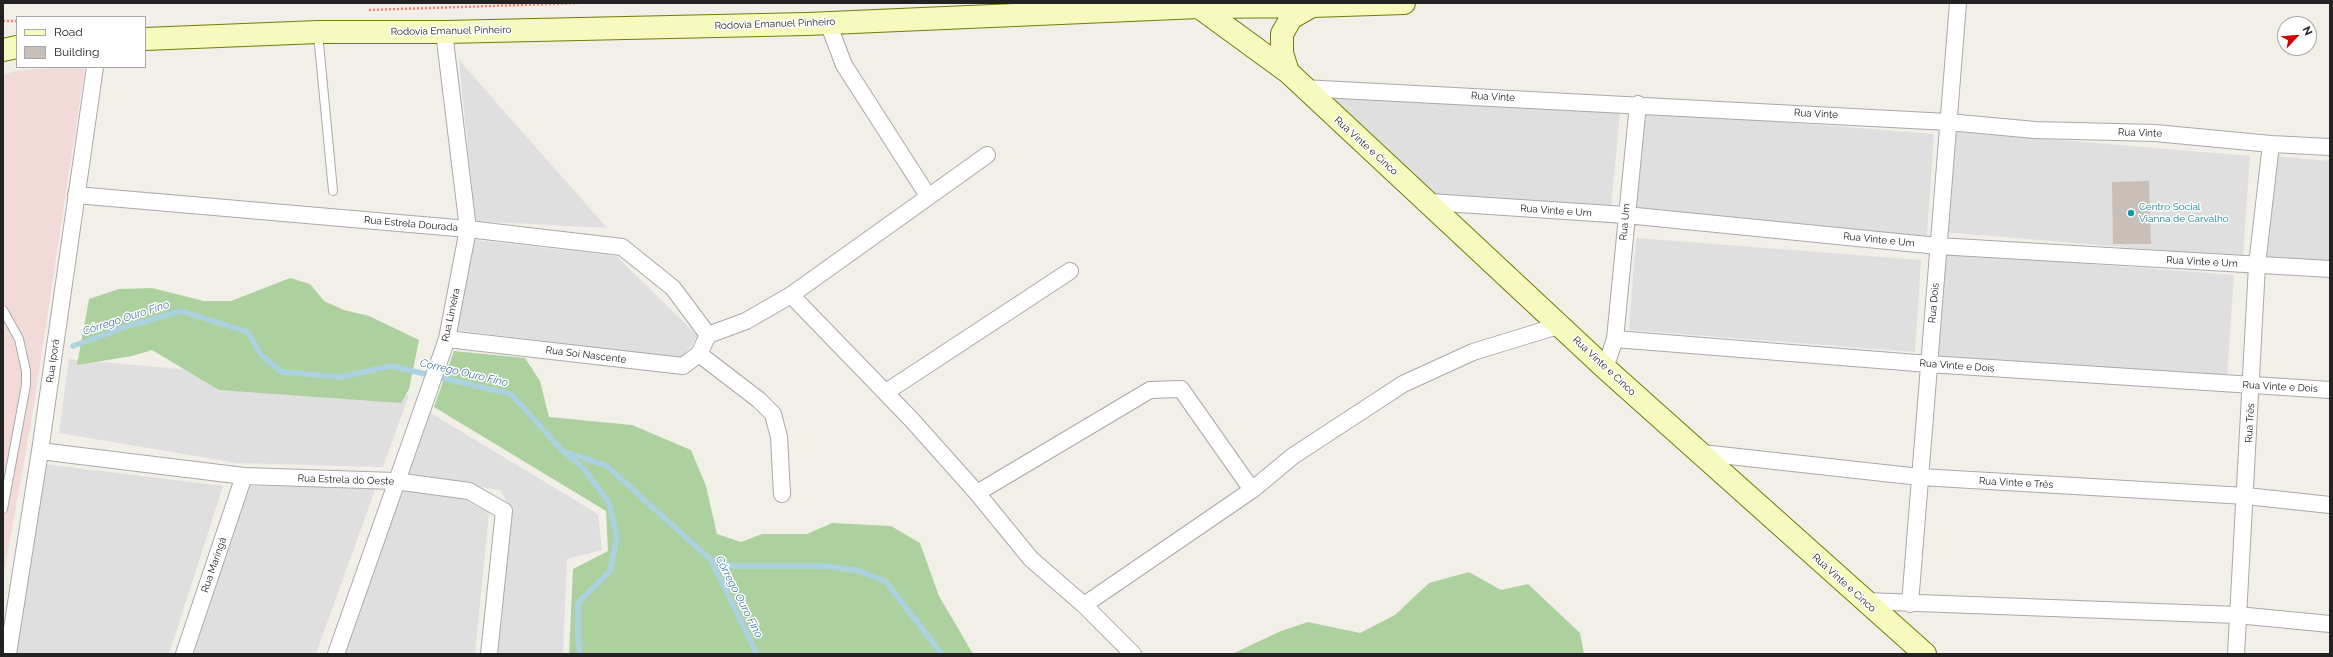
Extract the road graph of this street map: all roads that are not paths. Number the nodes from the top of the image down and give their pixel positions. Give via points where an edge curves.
1 (1404, 3) edge
2 (1958, 3) edge
3 (1312, 6) junction
4 (1199, 7) junction
5 (828, 23) junction
6 (318, 32) junction
7 (444, 32) junction
8 (146, 39) edge
9 (16, 48) edge
10 (3, 50) edge
11 (95, 68) edge
12 (1288, 72) junction
13 (1302, 88) junction
14 (1638, 104) junction
15 (1948, 122) junction
16 (2271, 144) junction
17 (2330, 147) edge
18 (987, 155) dead end
19 (333, 191) dead end
20 (76, 195) junction
21 (928, 196) junction
22 (1429, 202) junction
23 (1626, 216) junction
24 (468, 229) junction
25 (1938, 246) junction
26 (2257, 265) junction
27 (2330, 269) edge
28 (1070, 271) dead end
29 (791, 295) junction
30 (3, 310) edge
31 (1561, 325) junction
32 (708, 335) junction
33 (447, 339) junction
34 (1615, 339) junction
35 (699, 354) junction
36 (1929, 364) junction
37 (1604, 368) junction
38 (2252, 385) junction
39 (2330, 390) edge
40 (886, 392) junction
41 (40, 451) junction
42 (1702, 453) junction
43 (244, 476) junction
44 (1920, 477) junction
45 (395, 481) junction
46 (1252, 490) junction
47 (977, 493) junction
48 (782, 494) dead end
49 (2246, 496) junction
50 (2330, 505) edge
51 (3, 509) edge
52 (1865, 601) junction
53 (1910, 604) junction
54 (1084, 605) junction
55 (2237, 615) junction
56 (2330, 624) edge
57 (8, 654) edge
58 (184, 654) edge
59 (336, 654) edge
60 (488, 654) edge
61 (1133, 654) edge
62 (1925, 654) edge
63 (2236, 654) edge

1 - 3 main road, Rodovia Emanuel Pinheiro
2 - 15 street, Rua Dois
3 - 4 main road, Rodovia Emanuel Pinheiro
3 - 12 main road via 1291,18 1282,34 1282,53
4 - 5 main road, Rodovia Emanuel Pinheiro
4 - 12 main road
5 - 7 main road, Rodovia Emanuel Pinheiro
5 - 21 street via 844,65
6 - 7 main road, Rodovia Emanuel Pinheiro
6 - 8 main road, Rodovia Emanuel Pinheiro
6 - 19 lane
7 - 24 street, Rua Limeira
9 - 10 main road
11 - 20 street, Rua Iporá
12 - 13 main road, Rua Vinte e Cinco
13 - 14 street, Rua Vinte
13 - 22 main road, Rua Vinte e Cinco
14 - 15 street, Rua Vinte
14 - 23 street, Rua Um
15 - 16 street, Rua Vinte via 2035,130 2155,133
15 - 25 street, Rua Dois
16 - 17 street, Rua Vinte
16 - 26 street, Rua Três
18 - 21 street
20 - 24 street, Rua Estrela Dourada
20 - 41 street, Rua Iporá
21 - 29 street
22 - 23 street, Rua Vinte e Um
22 - 31 main road, Rua Vinte e Cinco
23 - 25 street, Rua Vinte e Um
23 - 34 street, Rua Um
24 - 32 street, Rua Estrela Dourada via 622,247 673,288
24 - 33 street, Rua Limeira
25 - 26 street, Rua Vinte e Um
25 - 36 street, Rua Dois
26 - 27 street, Rua Vinte e Um
26 - 38 street, Rua Três
28 - 40 street
29 - 32 street via 746,321
29 - 40 street
30 - 51 lane via 18,339 26,371 26,384
31 - 37 main road, Rua Vinte e Cinco
31 - 46 street via 1473,352 1403,384 1293,456
32 - 35 street, Rua Soi Nascente
33 - 35 street, Rua Soi Nascente via 683,366
33 - 45 street, Rua Limeira
34 - 36 street, Rua Vinte e Dois
34 - 37 street
35 - 48 street via 759,400 772,414 780,437
36 - 38 street, Rua Vinte e Dois
36 - 44 street, Rua Dois
37 - 42 main road, Rua Vinte e Cinco
38 - 39 street, Rua Vinte e Dois
38 - 49 street, Rua Três
40 - 47 street
41 - 43 street, Rua Estrela do Oeste
41 - 57 street, Rua Iporá
42 - 44 street, Rua Vinte e Três
42 - 52 main road, Rua Vinte e Cinco
43 - 45 street, Rua Estrela do Oeste
43 - 58 street, Rua Maringá
44 - 49 street, Rua Vinte e Três
44 - 53 street, Rua Dois
45 - 59 street, Rua Limeira
45 - 60 street, Rua Estrela do Oeste via 469,492 504,511
46 - 47 street via 1181,389 1150,390
46 - 54 street
47 - 54 street via 1031,559
49 - 50 street, Rua Vinte e Três
49 - 55 street, Rua Três
52 - 53 street
52 - 62 main road, Rua Vinte e Cinco
53 - 55 street
54 - 61 street
55 - 56 street
55 - 63 street, Rua Três

